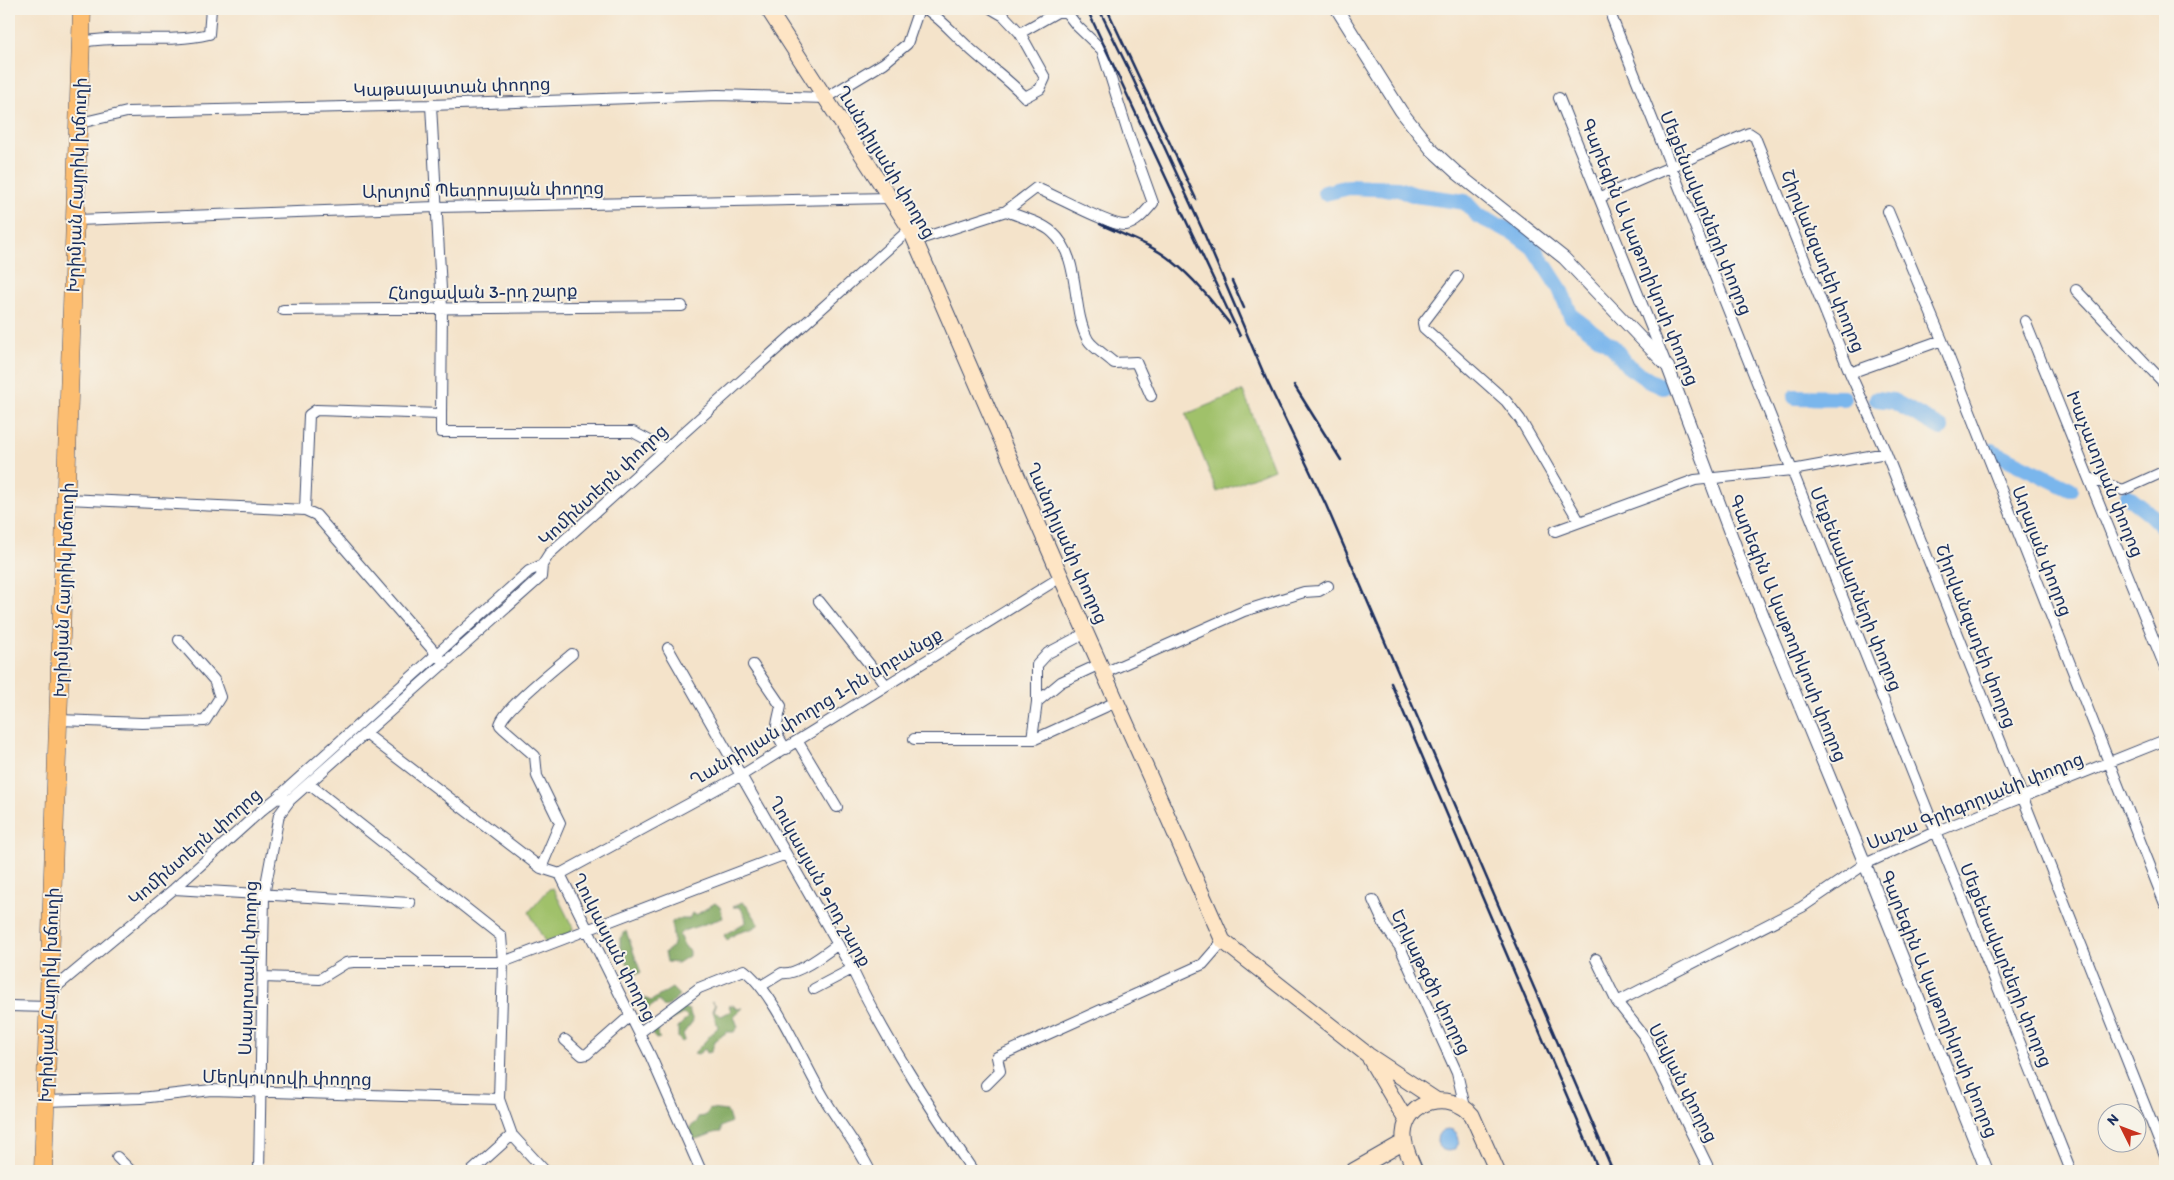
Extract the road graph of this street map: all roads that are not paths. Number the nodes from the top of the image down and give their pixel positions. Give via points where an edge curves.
1 (82, 9) edge
2 (211, 9) edge
3 (768, 9) edge
4 (919, 9) edge
5 (926, 9) edge
6 (992, 9) edge
7 (1336, 9) edge
8 (1612, 18) dead end
9 (1020, 33) junction
10 (82, 42) junction
11 (826, 98) junction
12 (1559, 98) dead end
13 (431, 105) junction
14 (80, 123) junction
15 (1671, 168) junction
16 (1600, 197) junction
17 (889, 198) junction
18 (436, 207) junction
19 (1006, 211) junction
20 (1888, 211) dead end
21 (77, 220) junction
22 (910, 229) junction
23 (1458, 277) dead end
24 (2076, 290) dead end
25 (682, 306) dead end
26 (442, 308) junction
27 (283, 310) dead end
28 (2025, 321) dead end
29 (1942, 340) junction
30 (1668, 367) junction
31 (1850, 373) junction
32 (2165, 384) edge
33 (1151, 396) dead end
34 (441, 414) junction
35 (665, 449) junction
36 (1886, 453) junction
37 (1792, 470) junction
38 (2165, 471) edge
39 (2089, 478) junction
40 (1710, 480) junction
41 (67, 499) junction
42 (305, 510) junction
43 (1579, 521) junction
44 (1555, 531) dead end
45 (542, 565) junction
46 (1061, 577) junction
47 (1328, 586) dead end
48 (819, 601) dead end
49 (1086, 633) junction
50 (179, 640) dead end
51 (668, 648) dead end
52 (572, 654) dead end
53 (437, 655) junction
54 (445, 664) junction
55 (753, 665) dead end
56 (2165, 667) edge
57 (1102, 669) junction
58 (886, 685) junction
59 (1037, 702) junction
60 (1116, 702) junction
61 (59, 720) junction
62 (366, 734) junction
63 (914, 739) dead end
64 (1032, 739) junction
65 (2165, 740) edge
66 (798, 742) junction
67 (786, 748) junction
68 (2108, 764) junction
69 (742, 775) junction
70 (309, 784) junction
71 (277, 798) junction
72 (2022, 799) junction
73 (290, 800) junction
74 (837, 808) dead end
75 (1935, 832) junction
76 (786, 854) junction
77 (1865, 864) junction
78 (541, 868) junction
79 (560, 874) junction
80 (174, 889) junction
81 (264, 895) junction
82 (1373, 900) dead end
83 (410, 903) dead end
84 (2165, 904) edge
85 (588, 932) junction
86 (1223, 941) junction
87 (838, 944) junction
88 (1596, 960) dead end
89 (503, 962) junction
90 (852, 969) junction
91 (263, 977) junction
92 (761, 986) junction
93 (814, 989) dead end
94 (49, 1000) junction
95 (1617, 1002) junction
96 (9, 1006) edge
97 (630, 1016) junction
98 (639, 1033) junction
99 (565, 1040) dead end
100 (1368, 1055) junction
101 (986, 1086) dead end
102 (260, 1093) junction
103 (499, 1099) junction
104 (1436, 1100) junction
105 (45, 1101) junction
106 (1465, 1107) junction
107 (1407, 1122) junction
108 (512, 1135) junction
109 (1404, 1142) junction
110 (2165, 1156) edge
111 (117, 1157) dead end
112 (43, 1171) edge
113 (132, 1171) edge
114 (259, 1171) edge
115 (472, 1171) edge
116 (545, 1171) edge
117 (701, 1171) edge
118 (870, 1171) edge
119 (973, 1171) edge
120 (1353, 1171) edge
121 (1415, 1171) edge
122 (1497, 1171) edge
123 (1710, 1171) edge
124 (1986, 1171) edge
125 (2071, 1171) edge

1 - 10 highway, Խրիմյան Հայրիկ խճուղի
2 - 10 street via 209,34 106,37
3 - 11 main road, Ղանդիլյանի փողոց
4 - 11 street via 907,44 884,63
5 - 9 street via 1008,78 1025,97 1040,89 1045,78
6 - 9 street
7 - 30 street via 1401,111 1432,149 1458,174 1564,258
8 - 15 street, Մեքենավարների փողոց
9 - 19 street via 1060,10 1067,13 1102,50 1153,202 1143,215 1128,225 1116,225 1055,194 1036,188
10 - 14 highway, Խրիմյան Հայրիկ խճուղի
11 - 13 street, Կաթսայատան փողոց via 718,94
11 - 17 main road, Ղանդիլյանի փողոց
12 - 16 street, Գարեգին Ա կաթողիկոսի փողոց
13 - 14 street, Կաթսայատան փողոց via 127,112
13 - 18 street
14 - 21 highway, Խրիմյան Հայրիկ խճուղի
15 - 16 street
15 - 31 street, Շիրվանզադեի փողոց via 1749,133 1755,136
15 - 37 street, Մեքենավարների փողոց
16 - 30 street, Գարեգին Ա կաթողիկոսի փողոց
17 - 18 street, Արտյոմ Պետրոսյան փողոց
17 - 22 main road, Ղանդիլյանի փողոց
18 - 21 street, Արտյոմ Պետրոսյան փողոց
18 - 26 street
19 - 22 street via 926,237
19 - 33 street via 1051,231 1067,251 1088,341 1114,363 1136,362
20 - 29 street, Աղայան փողոց
21 - 41 highway, Խրիմյան Հայրիկ խճուղի
22 - 35 street, Կոմինտերն փողոց
22 - 46 main road, Ղանդիլյանի փողոց
23 - 43 street via 1423,323 1424,328 1506,401 1520,419
24 - 32 street
25 - 26 street, Հնոցավան 3-րդ շարք
26 - 27 street, Հնոցավան 3-րդ շարք
26 - 34 street
28 - 39 street, Խաչատրյան փողոց
29 - 31 street
29 - 68 street, Աղայան փողոց
30 - 40 street, Գարեգին Ա կաթողիկոսի փողոց
31 - 36 street, Շիրվանզադեի փողոց
34 - 35 street via 441,432 633,432
34 - 42 street via 316,410 309,415
35 - 45 street, Կոմինտերն փողոց via 549,554
36 - 37 street
36 - 72 street, Շիրվանզադեի փողոց
37 - 40 street
37 - 75 street, Մեքենավարների փողոց
38 - 39 street via 2123,490
39 - 56 street, Խաչատրյան փողոց
40 - 43 street via 1677,484
40 - 77 street, Գարեգին Ա կաթողիկոսի փողոց
41 - 42 street
41 - 61 highway, Խրիմյան Հայրիկ խճուղի
42 - 53 street via 316,515
43 - 44 street
45 - 53 street via 529,571
45 - 54 street, Կոմինտերն փողոց via 541,577
46 - 49 main road, Ղանդիլյանի փողոց
46 - 58 street, Ղանդիլյան փողոց 1-ին նրբանցք
47 - 57 street via 1244,611
48 - 58 street
49 - 57 main road, Ղանդիլյանի փողոց
49 - 59 street via 1048,653 1037,665
50 - 61 street via 214,680 220,697 205,721
51 - 69 street, Ղուկասյան 9-րդ շարք
52 - 78 street via 516,703 500,725 535,756 537,776 560,822
53 - 54 street
53 - 71 street
54 - 62 street, Կոմինտերն փողոց
55 - 67 street via 781,706 775,729
57 - 59 street via 1061,682
57 - 60 main road, Ղանդիլյանի փողոց
58 - 66 street, Ղանդիլյան փողոց 1-ին նրբանցք
59 - 64 street
60 - 64 street
60 - 86 main road, Ղանդիլյանի փողոց
61 - 94 highway, Խրիմյան Հայրիկ խճուղի
62 - 70 street, Կոմինտերն փողոց
62 - 78 street, Ղուկասյան փողոց
63 - 64 street
65 - 68 street, Սաշա Գրիգորյանի փողոց
66 - 67 street, Ղանդիլյան փողոց 1-ին նրբանցք
66 - 74 street
67 - 69 street, Ղանդիլյան փողոց 1-ին նրբանցք
68 - 72 street, Սաշա Գրիգորյանի փողոց
68 - 84 street, Աղայան փողոց
69 - 76 street, Ղուկասյան 9-րդ շարք
69 - 79 street, Ղանդիլյան փողոց 1-ին նրբանցք
70 - 73 street, Կոմինտերն փողոց
70 - 89 street via 501,936
71 - 73 street, Կոմինտերն փողոց
71 - 80 street, Կոմինտերն փողոց
72 - 75 street, Սաշա Գրիգորյանի փողոց
72 - 110 street, Շիրվանզադեի փողոց
73 - 81 street, Սպարտակի փողոց via 279,815
75 - 77 street, Սաշա Գրիգորյանի փողոց
75 - 125 street, Մեքենավարների փողոց
76 - 85 street
76 - 87 street, Ղուկասյան 9-րդ շարք
77 - 95 street, Սաշա Գրիգորյանի փողոց via 1802,907
77 - 124 street, Գարեգին Ա կաթողիկոսի փողոց
78 - 79 street, Ղուկասյան փողոց
79 - 85 street, Ղուկասյան փողոց
80 - 81 street
80 - 94 street, Կոմինտերն փողոց
81 - 83 street
81 - 91 street, Սպարտակի փողոց
82 - 106 street, Երկաթգծի փողոց via 1385,926 1400,947 1457,1073
85 - 89 street
85 - 97 street, Ղուկասյան փողոց
86 - 100 main road, Ղանդիլյանի փողոց
86 - 101 street via 1203,964 997,1057 1000,1071
87 - 90 street, Ղուկասյան 9-րդ շարք
87 - 92 street via 798,969 782,973
88 - 95 street, Սեվյան փողոց
89 - 91 street via 346,962 320,979
89 - 103 street
90 - 93 street
90 - 119 street, Ղուկասյան 9-րդ շարք via 868,1003 932,1112
91 - 102 street, Սպարտակի փողոց
92 - 98 street via 744,970 699,988
92 - 118 street via 823,1097 860,1149
94 - 96 street
94 - 105 highway, Խրիմյան Հայրիկ խճուղի
95 - 123 street, Սեվյան փողոց via 1644,1036
97 - 98 street, Ղուկասյան փողոց
97 - 99 street via 582,1056
98 - 117 street, Ղուկասյան փողոց
100 - 104 main road, Ղանդիլյանի փողոց
100 - 107 main road, Ղանդիլյանի փողոց
102 - 103 street, Մերկուրովի փողոց
102 - 105 street, Մերկուրովի փողոց via 211,1090 141,1098
102 - 114 street, Սպարտակի փողոց
103 - 108 street
104 - 106 main road via 1449,1100
104 - 107 main road via 1417,1110
105 - 112 highway, Խրիմյան Հայրիկ խճուղի
106 - 122 main road via 1472,1115
107 - 109 main road
108 - 115 street
108 - 116 street
109 - 120 main road
109 - 121 main road
111 - 113 street

